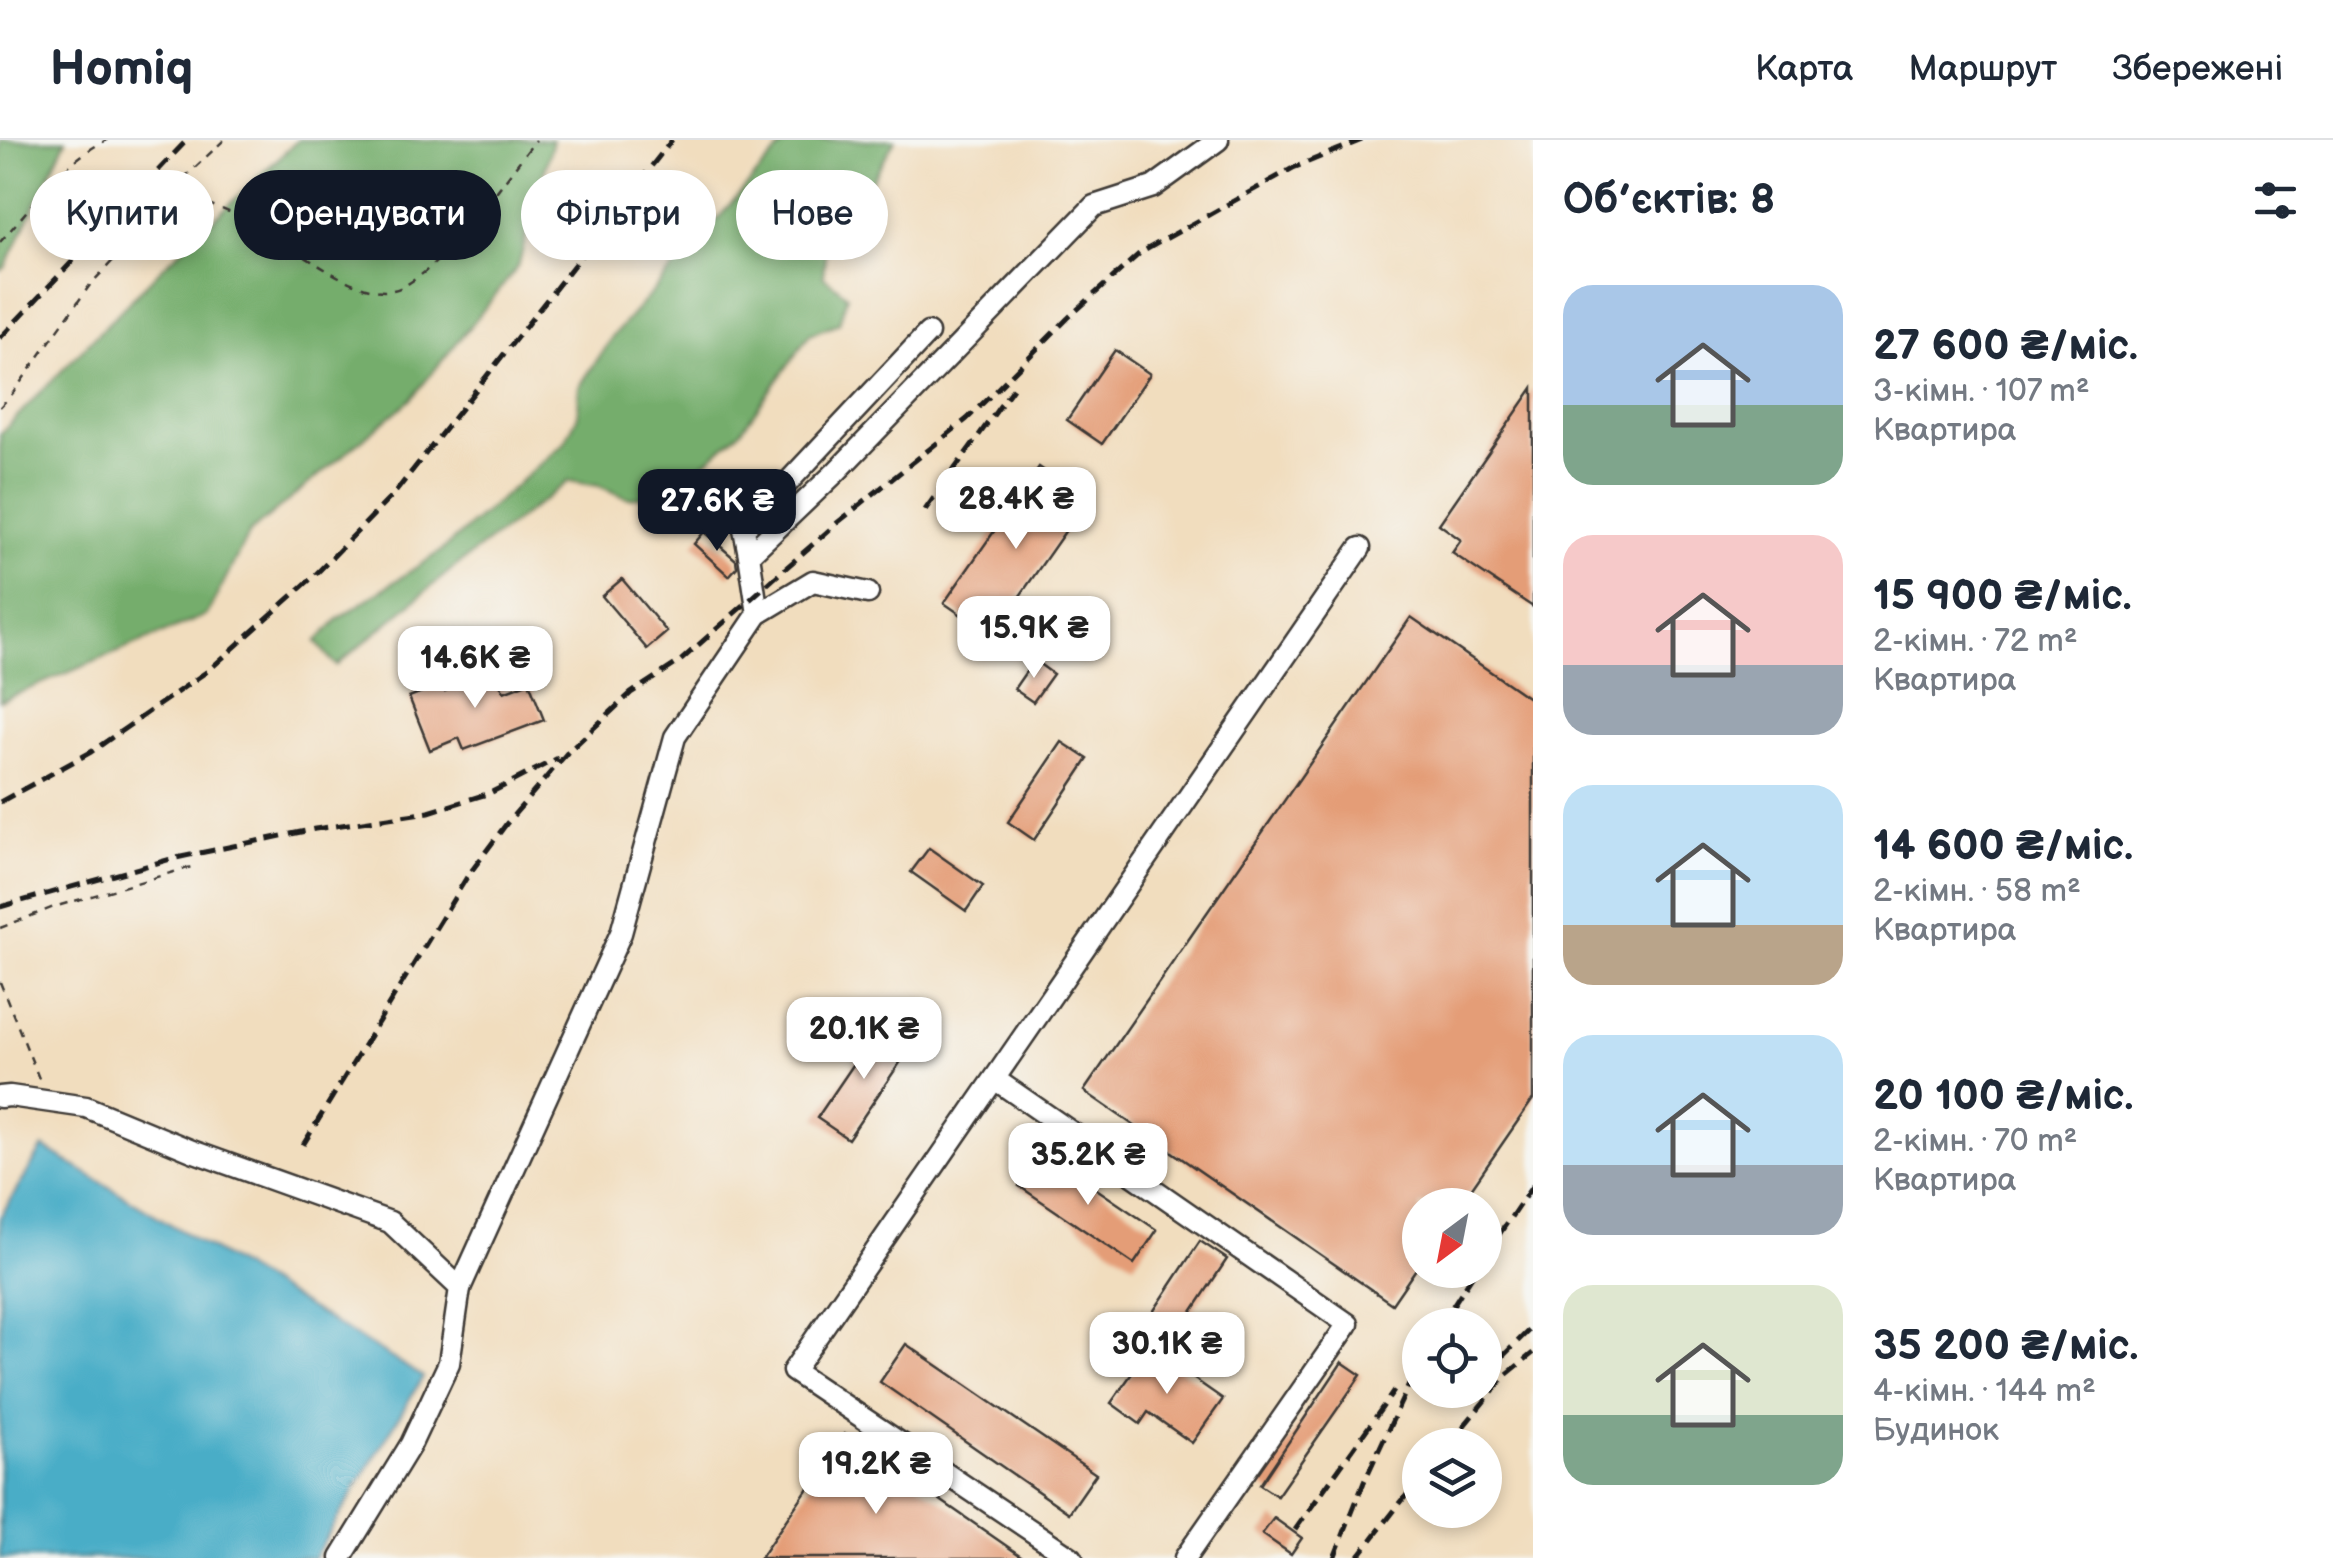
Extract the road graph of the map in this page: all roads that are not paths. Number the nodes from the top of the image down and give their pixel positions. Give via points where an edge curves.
1 (1218, 140) edge
2 (928, 333) dead end
3 (1360, 548) dead end
4 (749, 556) junction
5 (868, 593) dead end
6 (758, 614) junction
7 (996, 1080) junction
8 (0, 1098) edge
9 (460, 1288) junction
10 (341, 1558) edge
11 (1072, 1558) edge
12 (1185, 1558) edge

1 - 4 lane via 1153,188 1094,206
2 - 4 lane via 744,529
3 - 7 lane
4 - 6 lane
5 - 6 lane via 812,581
6 - 9 lane via 675,737 621,933
7 - 11 lane via 793,1371
7 - 12 lane via 1348,1324
8 - 9 lane via 86,1107 390,1222
9 - 10 lane via 450,1363 411,1444

